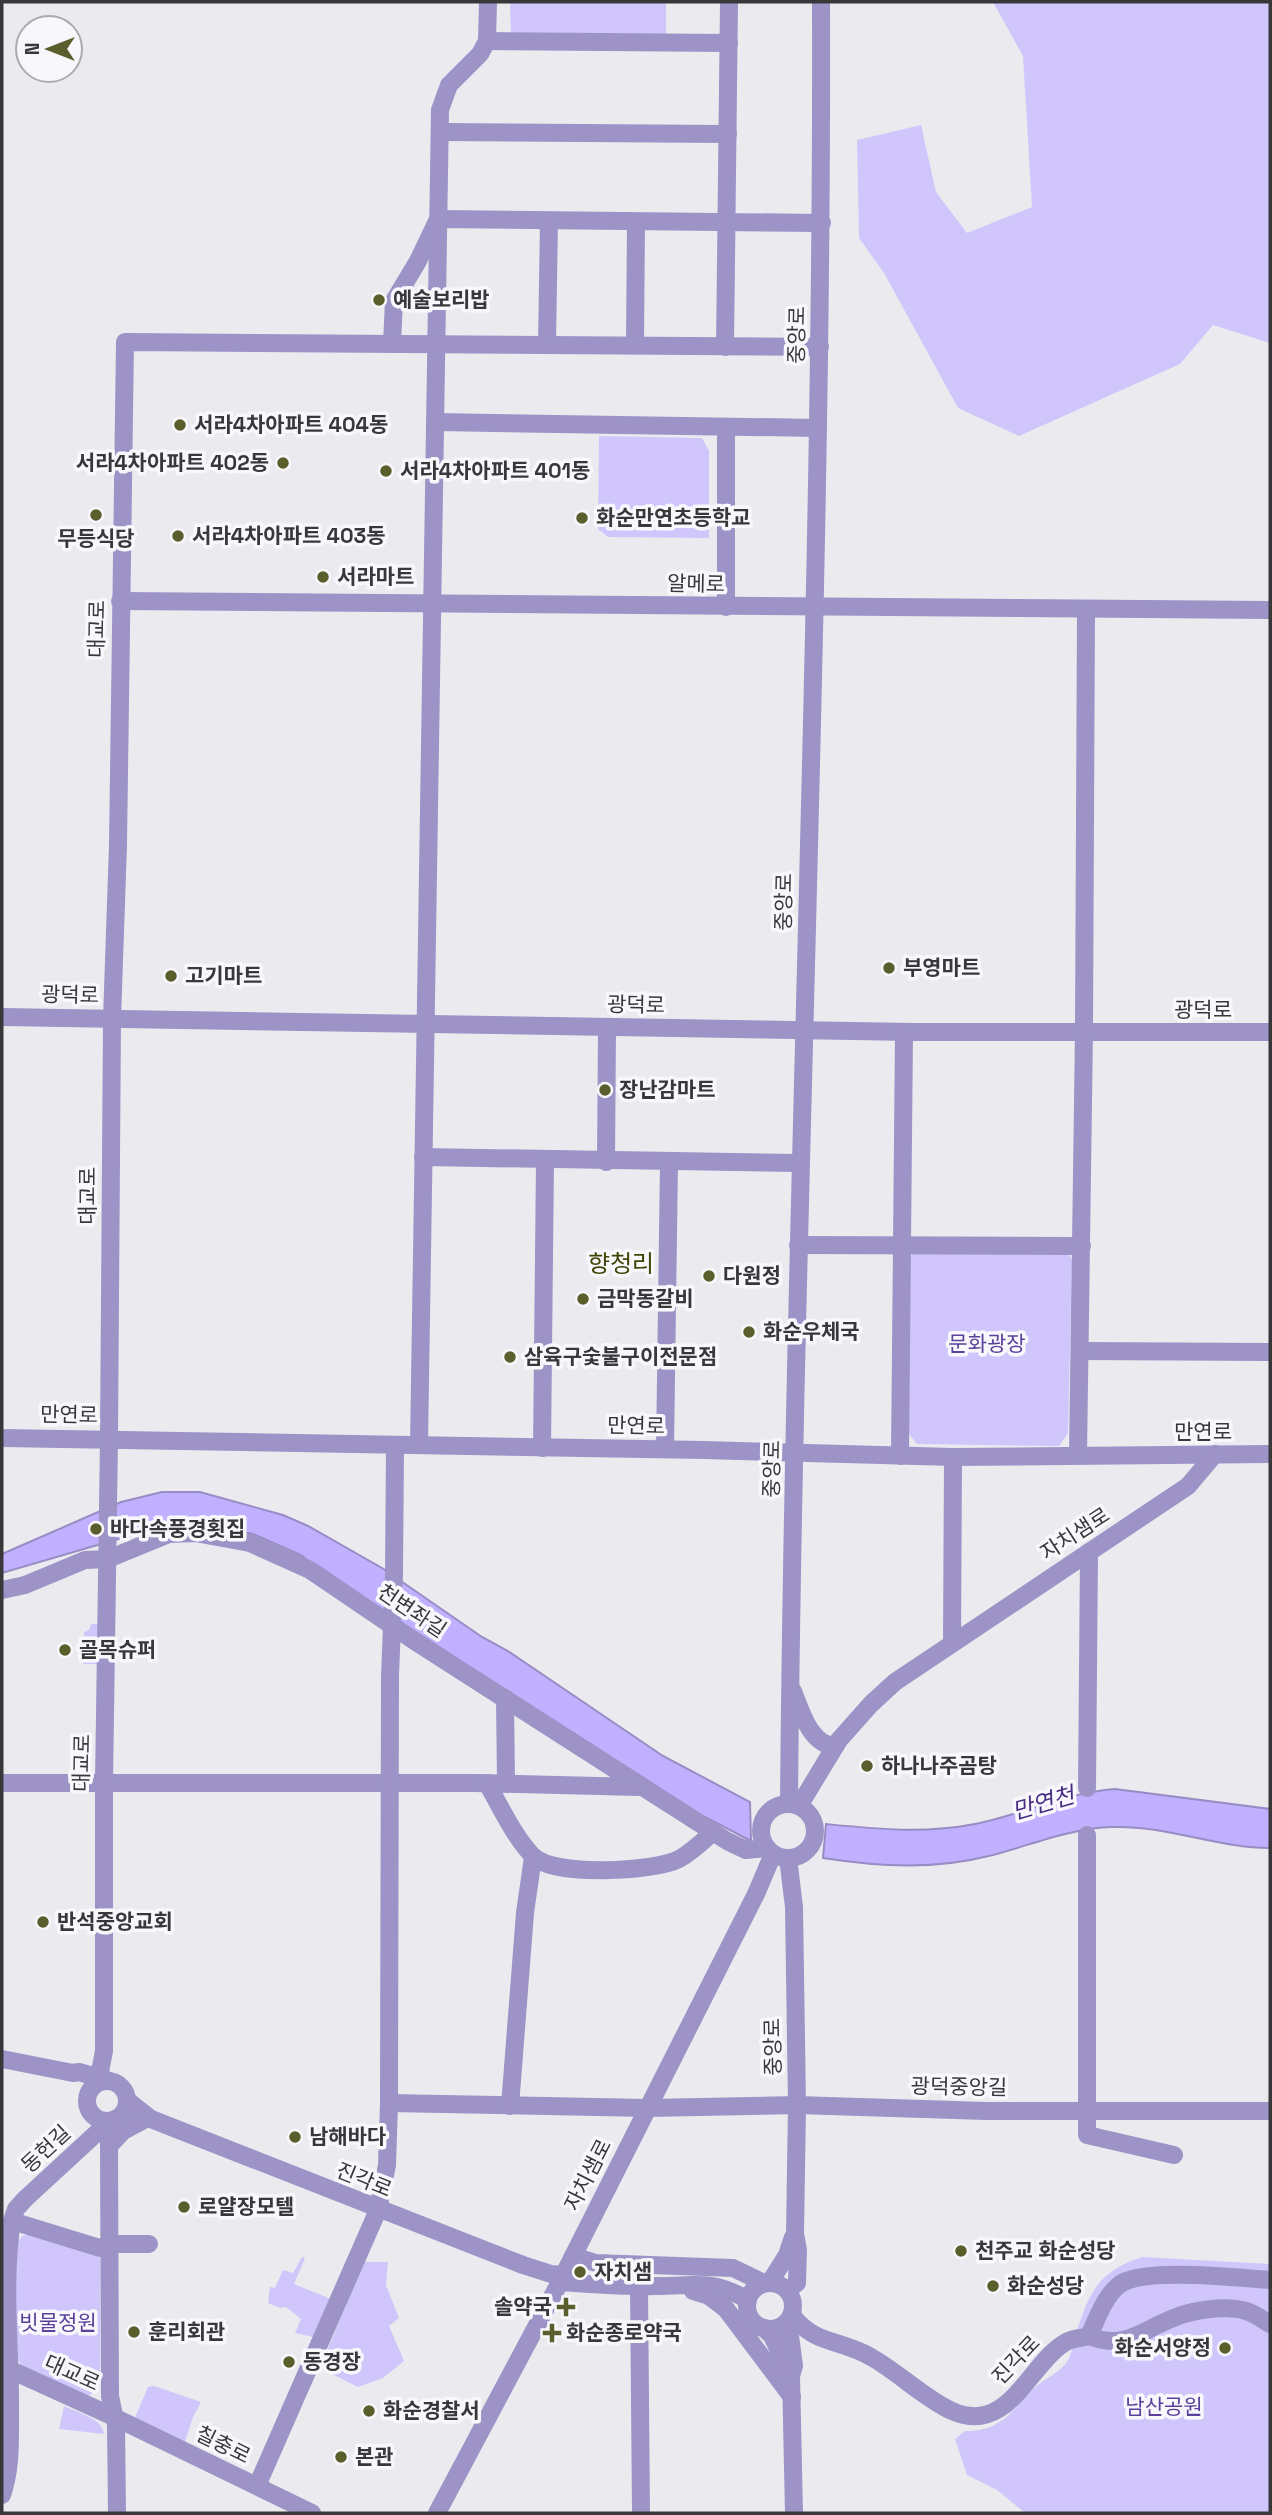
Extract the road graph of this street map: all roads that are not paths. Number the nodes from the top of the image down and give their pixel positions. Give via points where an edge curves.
1 (488, 2) edge
2 (729, 2) edge
3 (821, 2) edge
4 (487, 41) junction
5 (729, 43) junction
6 (440, 132) junction
7 (728, 134) junction
8 (438, 219) junction
9 (549, 221) junction
10 (636, 222) junction
11 (726, 222) junction
12 (822, 223) junction
13 (392, 344) junction
14 (436, 344) junction
15 (547, 345) junction
16 (635, 345) junction
17 (725, 346) junction
18 (820, 348) junction
19 (435, 422) junction
20 (726, 428) junction
21 (818, 428) junction
22 (120, 601) junction
23 (432, 602) junction
24 (726, 607) junction
25 (814, 608) junction
26 (1086, 609) junction
27 (1270, 610) edge
28 (2, 1017) edge
29 (112, 1019) junction
30 (425, 1025) junction
31 (607, 1028) junction
32 (804, 1030) junction
33 (904, 1032) junction
34 (1084, 1032) junction
35 (1270, 1032) edge
36 (423, 1157) junction
37 (545, 1161) junction
38 (606, 1162) junction
39 (669, 1162) junction
40 (800, 1163) junction
41 (798, 1245) junction
42 (902, 1246) junction
43 (1082, 1246) junction
44 (1080, 1351) junction
45 (1270, 1352) edge
46 (2, 1437) edge
47 (109, 1439) junction
48 (419, 1445) junction
49 (395, 1446) junction
50 (542, 1448) junction
51 (665, 1449) junction
52 (795, 1453) junction
53 (1215, 1454) junction
54 (1270, 1454) edge
55 (1078, 1455) junction
56 (900, 1456) junction
57 (953, 1457) junction
58 (1089, 1552) junction
59 (108, 1553) junction
60 (2, 1590) edge
61 (392, 1622) junction
62 (951, 1643) junction
63 (790, 1683) junction
64 (505, 1698) junction
65 (835, 1746) junction
66 (2, 1783) edge
67 (104, 1783) junction
68 (487, 1783) junction
69 (506, 1783) junction
70 (389, 1784) junction
71 (641, 1787) junction
72 (1087, 1788) dead end
73 (794, 1805) junction
74 (713, 1832) junction
75 (1087, 1835) dead end
76 (776, 1854) junction
77 (533, 1857) junction
78 (756, 1894) junction
79 (794, 1907) junction
80 (104, 2050) junction
81 (2, 2059) edge
82 (73, 2073) junction
83 (101, 2083) junction
84 (127, 2100) junction
85 (389, 2104) junction
86 (797, 2105) junction
87 (510, 2106) junction
88 (647, 2108) junction
89 (1087, 2111) junction
90 (1270, 2111) edge
91 (147, 2120) junction
92 (108, 2128) junction
93 (1174, 2155) dead end
94 (378, 2210) junction
95 (12, 2221) junction
96 (795, 2234) junction
97 (110, 2244) junction
98 (149, 2244) dead end
99 (573, 2256) junction
100 (561, 2279) junction
101 (1270, 2280) edge
102 (5, 2283) edge
103 (767, 2283) junction
104 (639, 2286) junction
105 (659, 2286) junction
106 (788, 2290) junction
107 (748, 2300) junction
108 (790, 2318) junction
109 (1270, 2324) edge
110 (764, 2328) junction
111 (1089, 2336) junction
112 (6, 2368) edge
113 (791, 2376) junction
114 (792, 2397) junction
115 (114, 2417) junction
116 (257, 2486) junction
117 (2, 2495) edge
118 (117, 2513) edge
119 (312, 2513) edge
120 (437, 2513) edge
121 (641, 2513) edge
122 (794, 2513) edge

1 - 4 street
2 - 5 street
3 - 12 street, 중앙로
4 - 5 street
4 - 6 street via 449,85 440,110
5 - 7 street
6 - 7 street
6 - 8 street
7 - 11 street
8 - 9 street
8 - 13 street via 394,301
8 - 14 street
9 - 10 street
9 - 15 street
10 - 11 street
10 - 16 street
11 - 12 street
11 - 17 street
12 - 18 street, 중앙로
13 - 14 street
13 - 22 street, 대교로 via 125,342
14 - 15 street
14 - 19 street
15 - 16 street
16 - 17 street
17 - 18 street
18 - 21 street, 중앙로
19 - 20 street
19 - 23 street
20 - 21 street
20 - 24 street
21 - 25 street, 중앙로
22 - 23 street, 알메로
22 - 29 street, 대교로
23 - 24 street, 알메로
23 - 30 street
24 - 25 street, 알메로
25 - 26 street, 알메로
25 - 32 street, 중앙로
26 - 27 street, 알메로
26 - 34 street
28 - 29 street, 광덕로
29 - 30 street, 광덕로
29 - 47 street, 대교로
30 - 31 street, 광덕로
30 - 36 street
31 - 32 street, 광덕로
31 - 38 street
32 - 33 street, 광덕로
32 - 40 street, 중앙로
33 - 34 street, 광덕로
33 - 42 street
34 - 35 street, 광덕로
34 - 43 street
36 - 37 street
36 - 48 street
37 - 38 street
37 - 50 street
38 - 39 street
39 - 40 street
39 - 51 street
40 - 41 street, 중앙로
41 - 42 street
41 - 52 street, 중앙로
42 - 43 street
42 - 56 street
43 - 44 street
44 - 45 street
44 - 55 street
46 - 47 street, 만연로
47 - 49 street, 만연로
47 - 59 street, 대교로
48 - 49 street, 만연로
48 - 50 street, 만연로
49 - 61 street
50 - 51 street, 만연로
51 - 52 street, 만연로
52 - 56 street, 만연로
52 - 63 street, 중앙로
53 - 54 street, 만연로
53 - 55 street, 만연로
53 - 58 street, 자치샘로 via 1188,1486
55 - 57 street, 만연로
56 - 57 street, 만연로
57 - 62 street
58 - 62 street, 자치샘로
58 - 72 street
59 - 60 street, 천변좌길
59 - 61 street, 천변좌길 via 169,1534 234,1539 310,1570
59 - 67 street, 대교로
61 - 64 street, 천변좌길
61 - 70 street
62 - 65 street, 자치샘로 via 895,1682
63 - 65 street via 807,1724 824,1744
63 - 73 street, 중앙로
64 - 69 street
64 - 71 street, 천변좌길
65 - 73 street, 자치샘로
66 - 67 street
67 - 70 street
67 - 80 street, 대교로
68 - 69 street
68 - 70 street
68 - 77 street
69 - 71 street
70 - 85 street
71 - 74 street, 천변좌길
73 - 76 street via 772,1809 762,1823 761,1832
73 - 76 street via 811,1815 815,1825 812,1845 805,1853
74 - 76 street, 천변좌길 via 746,1850
74 - 77 street via 679,1859 646,1869 560,1868
75 - 89 street
76 - 78 street, 자치샘로
76 - 79 street, 중앙로
77 - 87 street
78 - 79 street via 778,1894
78 - 88 street, 자치샘로
79 - 86 street, 중앙로
80 - 82 street
80 - 83 street, 대교로 via 109,2068
81 - 82 street
82 - 83 street
83 - 84 street via 124,2090
83 - 92 street via 88,2108
84 - 91 street
84 - 92 street via 124,2111
85 - 87 street, 광덕중앙길
85 - 94 street via 387,2165
86 - 88 street, 광덕중앙길
86 - 89 street, 광덕중앙길
86 - 96 street, 중앙로
87 - 88 street, 광덕중앙길
88 - 99 street, 자치샘로
89 - 90 street, 광덕중앙길
89 - 93 street via 1087,2135
91 - 92 street, 동헌길 via 123,2131
91 - 92 street via 127,2117
91 - 94 street, 진각로
92 - 95 street, 동헌길 via 25,2199
92 - 97 street, 대교로
94 - 100 street, 진각로
94 - 116 street
95 - 97 street via 100,2248
95 - 102 street
96 - 103 street, 중앙로
96 - 106 street, 중앙로 via 797,2283
97 - 98 street
97 - 115 street, 대교로 via 110,2396
99 - 100 street, 자치샘로
99 - 103 street via 596,2263 733,2268
100 - 104 street, 진각로
100 - 120 street, 자치샘로
101 - 111 street via 1162,2275 1124,2281 1109,2297
102 - 112 street
103 - 106 street
103 - 107 street via 752,2290
104 - 105 street, 진각로
104 - 121 street
105 - 107 street, 진각로 via 708,2285
105 - 114 street via 702,2292 719,2303
106 - 108 street via 794,2302
107 - 110 street via 749,2316
108 - 110 street via 777,2328
108 - 111 street, 진각로 via 822,2340 870,2356 962,2414 985,2414 1006,2404 1068,2341
108 - 113 street
109 - 111 street via 1249,2311 1224,2309 1172,2318 1128,2340 1104,2342
110 - 113 street
112 - 115 street, 대교로
112 - 117 street via 9,2463
113 - 114 street
114 - 122 street
115 - 116 street, 칠충로
115 - 118 street, 대교로
116 - 119 street, 칠충로

